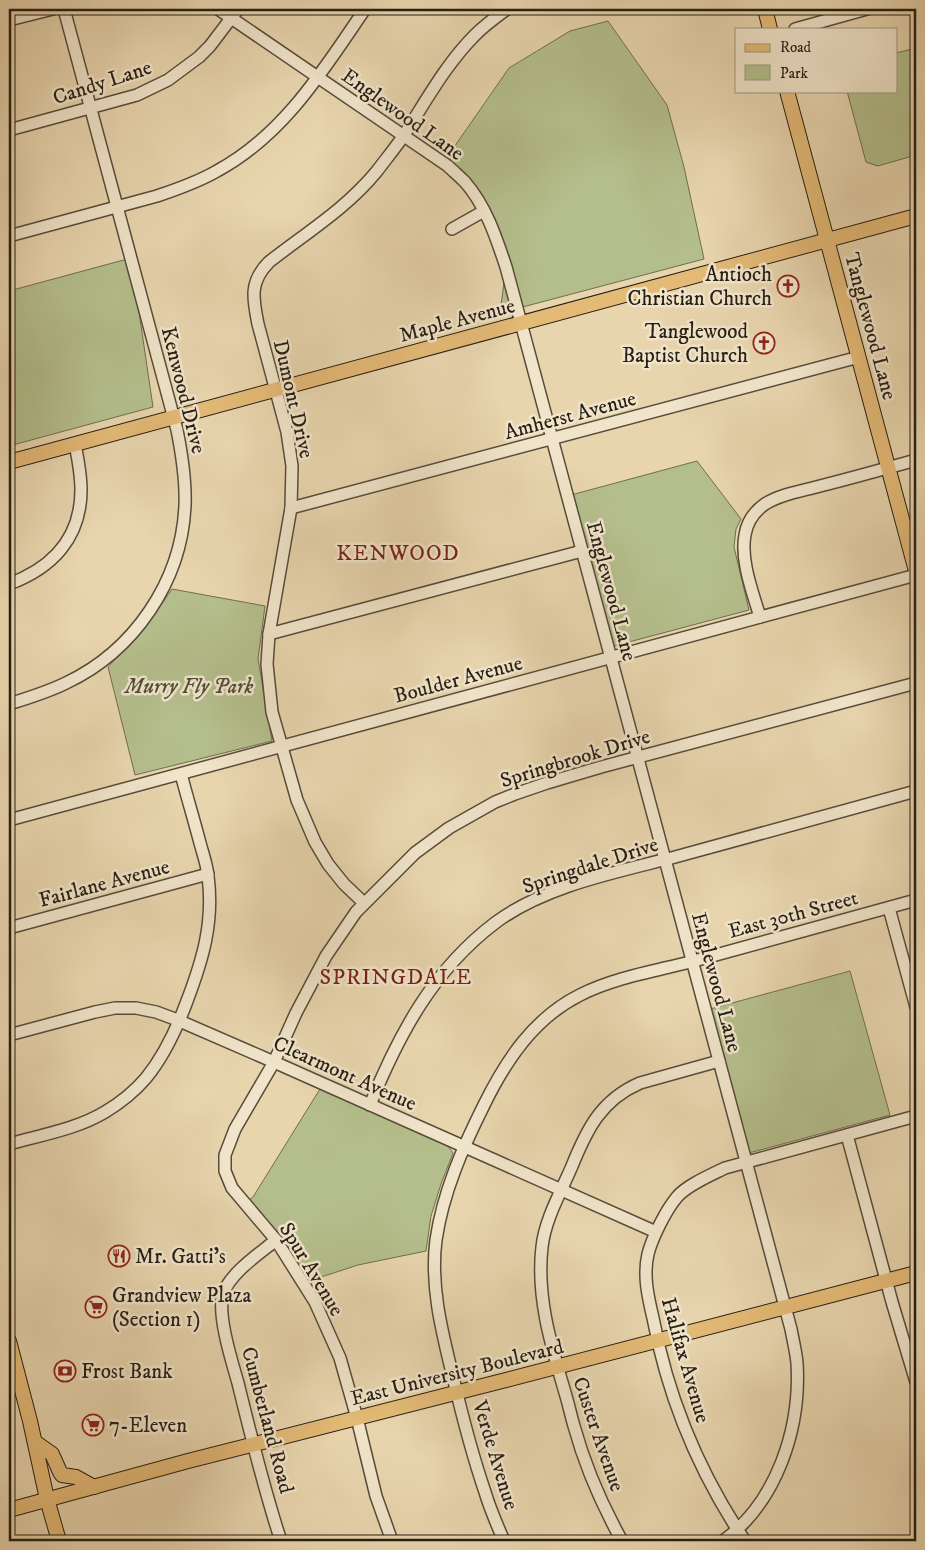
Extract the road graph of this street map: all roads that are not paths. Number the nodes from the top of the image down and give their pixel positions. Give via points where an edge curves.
1 (53, 9) edge
2 (64, 9) edge
3 (218, 9) edge
4 (365, 9) edge
5 (507, 9) edge
6 (765, 9) edge
7 (867, 9) edge
8 (234, 13) edge
9 (9, 20) edge
10 (770, 28) edge
11 (798, 28) edge
12 (318, 77) junction
13 (787, 92) edge
14 (91, 108) junction
15 (9, 130) edge
16 (404, 136) junction
17 (117, 207) junction
18 (484, 211) junction
19 (916, 216) edge
20 (452, 229) dead end
21 (9, 236) edge
22 (827, 240) junction
23 (521, 323) junction
24 (859, 357) junction
25 (275, 390) junction
26 (173, 417) junction
27 (552, 439) junction
28 (75, 444) junction
29 (916, 460) edge
30 (9, 462) edge
31 (888, 468) junction
32 (292, 508) junction
33 (582, 551) junction
34 (916, 573) edge
35 (9, 584) edge
36 (760, 617) junction
37 (269, 634) junction
38 (610, 658) junction
39 (916, 683) edge
40 (9, 704) edge
41 (281, 746) junction
42 (637, 758) junction
43 (181, 774) junction
44 (916, 791) edge
45 (9, 820) edge
46 (665, 860) junction
47 (208, 874) junction
48 (916, 900) edge
49 (364, 903) junction
50 (889, 908) junction
51 (9, 928) edge
52 (692, 961) junction
53 (916, 1007) edge
54 (180, 1021) junction
55 (9, 1035) edge
56 (719, 1061) junction
57 (274, 1062) junction
58 (370, 1104) junction
59 (916, 1116) edge
60 (848, 1135) junction
61 (9, 1144) edge
62 (465, 1147) junction
63 (746, 1163) junction
64 (562, 1190) junction
65 (656, 1232) junction
66 (276, 1240) junction
67 (916, 1273) edge
68 (887, 1281) junction
69 (785, 1308) junction
70 (9, 1341) edge
71 (657, 1341) junction
72 (557, 1367) junction
73 (916, 1382) edge
74 (457, 1393) junction
75 (357, 1418) junction
76 (35, 1442) junction
77 (253, 1444) junction
78 (94, 1487) junction
79 (48, 1500) junction
80 (9, 1510) edge
81 (738, 1530) junction
82 (59, 1541) edge
83 (281, 1541) edge
84 (392, 1541) edge
85 (504, 1541) edge
86 (622, 1541) edge
87 (723, 1541) edge
88 (745, 1541) edge

1 - 9 street
2 - 14 street, Kenwood Drive
3 - 8 street, Englewood Lane
4 - 12 street
5 - 16 street, Dumont Drive via 479,31 462,50
6 - 10 main road
7 - 11 street
8 - 12 street, Englewood Lane
8 - 14 street, Candy Lane via 199,57 168,80 137,95
12 - 16 street, Englewood Lane
12 - 17 street via 273,130 218,171 181,188
13 - 22 main road, Tanglewood Lane
14 - 15 street, Candy Lane
14 - 17 street, Kenwood Drive
16 - 18 street, Englewood Lane via 448,166 465,183
16 - 25 street, Dumont Drive via 354,196 269,262 257,277 254,307
17 - 21 street
17 - 26 street, Kenwood Drive
18 - 20 street
18 - 23 street, Englewood Lane via 506,267
19 - 22 main road, Maple Avenue
22 - 23 main road, Maple Avenue
22 - 24 main road, Tanglewood Lane
23 - 25 main road, Maple Avenue
23 - 27 street, Englewood Lane
24 - 27 street, Amherst Avenue
24 - 31 main road, Tanglewood Lane
25 - 26 main road, Maple Avenue
25 - 32 street, Dumont Drive via 287,432 292,466
26 - 28 main road, Maple Avenue
26 - 40 street, Kenwood Drive via 184,468 185,505 176,557 160,594 129,637 101,662 67,683
27 - 32 street, Amherst Avenue
27 - 33 street, Englewood Lane
28 - 30 main road, Maple Avenue
28 - 35 street via 81,490 73,529 52,560
29 - 31 street
31 - 34 main road, Tanglewood Lane
31 - 36 street via 793,493 758,509 748,525 744,557
32 - 37 street, Dumont Drive
33 - 37 street
33 - 38 street, Englewood Lane
34 - 36 street, Boulder Avenue
36 - 38 street, Boulder Avenue
37 - 41 street, Dumont Drive via 267,664 272,712
38 - 41 street, Boulder Avenue
38 - 42 street, Englewood Lane
39 - 42 street, Springbrook Drive
41 - 43 street, Boulder Avenue
41 - 49 street, Dumont Drive via 297,800 315,842 344,884
42 - 46 street, Englewood Lane
42 - 49 street, Springbrook Drive via 547,782 468,816 430,841
43 - 45 street, Boulder Avenue
43 - 47 street
44 - 46 street, Springdale Drive
46 - 52 street, Englewood Lane
46 - 58 street, Springdale Drive via 549,894 510,913 478,937 425,996 386,1067
47 - 51 street, Fairlane Avenue
47 - 54 street via 210,913 205,949
48 - 50 street, East 30th Street
49 - 57 street, Springbrook Drive via 326,956
50 - 52 street, East 30th Street
50 - 53 street
52 - 56 street, Englewood Lane
52 - 62 street, East 30th Street via 600,986 554,1012 525,1038 506,1064
54 - 55 street, Clearmont Avenue via 136,1008 115,1008
54 - 57 street, Clearmont Avenue
54 - 61 street via 154,1067 119,1102 76,1125
56 - 63 street, Englewood Lane
56 - 64 street, Custer Avenue via 640,1083 622,1092 598,1116 587,1133
57 - 58 street, Clearmont Avenue
57 - 66 street, Spur Avenue via 235,1129 228,1144 225,1164 232,1188
58 - 62 street, Clearmont Avenue
59 - 60 street, Halifax Avenue
60 - 63 street, Halifax Avenue
60 - 68 street
62 - 64 street, Clearmont Avenue
62 - 74 street, Verde Avenue via 448,1189 436,1241 435,1285 441,1328
63 - 65 street, Halifax Avenue via 708,1176 677,1196
63 - 69 street, Englewood Lane
64 - 65 street, Clearmont Avenue
64 - 72 street, Custer Avenue via 545,1228 540,1281
65 - 71 street, Halifax Avenue via 646,1269
66 - 75 street, Spur Avenue via 315,1302 340,1358
66 - 77 street, Cumberland Road via 233,1278 222,1300 225,1330
67 - 68 main road, East University Boulevard
68 - 69 main road, East University Boulevard
68 - 73 street
69 - 71 main road, East University Boulevard
69 - 81 street, Englewood Lane via 797,1362 794,1423 771,1485
70 - 76 main road
71 - 72 main road, East University Boulevard
71 - 81 street, Halifax Avenue via 693,1448
72 - 74 main road, East University Boulevard
72 - 86 street, Custer Avenue via 596,1488
74 - 75 main road, East University Boulevard
74 - 85 street, Verde Avenue via 485,1492
75 - 77 main road, East University Boulevard
75 - 84 street, Spur Avenue via 376,1496
76 - 78 main road via 52,1454 62,1475 76,1477
76 - 79 main road
77 - 78 main road, East University Boulevard
77 - 83 street, Cumberland Road
78 - 79 main road, East University Boulevard
79 - 80 main road, East University Boulevard
79 - 82 main road
81 - 87 street, Englewood Lane
81 - 88 street, Halifax Avenue

